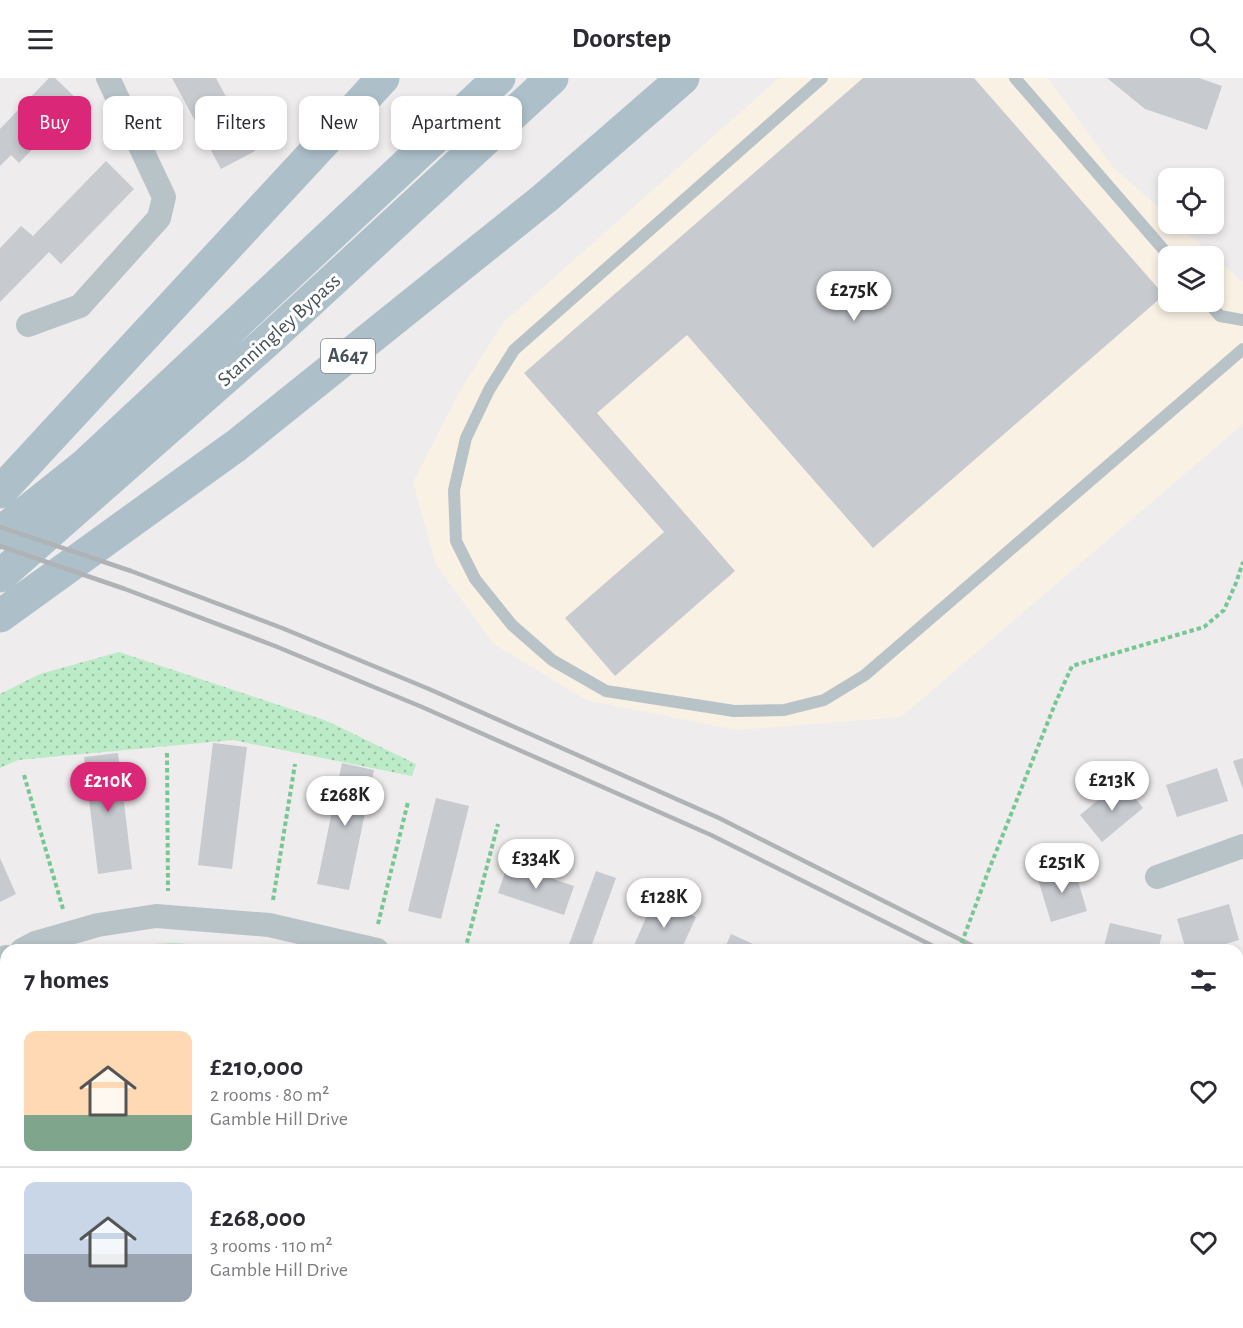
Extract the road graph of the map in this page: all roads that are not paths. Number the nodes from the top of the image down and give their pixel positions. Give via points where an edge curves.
1 (108, 78) edge
2 (383, 78) edge
3 (499, 78) edge
4 (552, 78) edge
5 (683, 78) edge
6 (822, 78) edge
7 (1015, 78) edge
8 (1160, 246) edge
9 (1217, 312) edge
10 (1243, 320) edge
11 (28, 325) dead end
12 (1243, 349) edge
13 (0, 492) edge
14 (0, 533) edge
15 (0, 576) edge
16 (0, 616) edge
17 (1243, 846) edge
18 (1157, 877) dead end
19 (33, 944) edge
20 (351, 944) edge

1 - 11 street via 164,197 159,218 80,306
2 - 13 main road
3 - 14 main road, Stanningley Bypass via 86,464
4 - 15 main road, Stanningley Bypass via 267,342
5 - 16 main road, A647 via 545,198 237,445
6 - 12 lane via 514,350 466,438 454,490 456,541 474,579 512,625 552,660 606,691 734,711 783,710 824,699 865,675
7 - 8 lane
9 - 10 lane
17 - 18 street
19 - 20 street via 98,925 156,916 268,925

